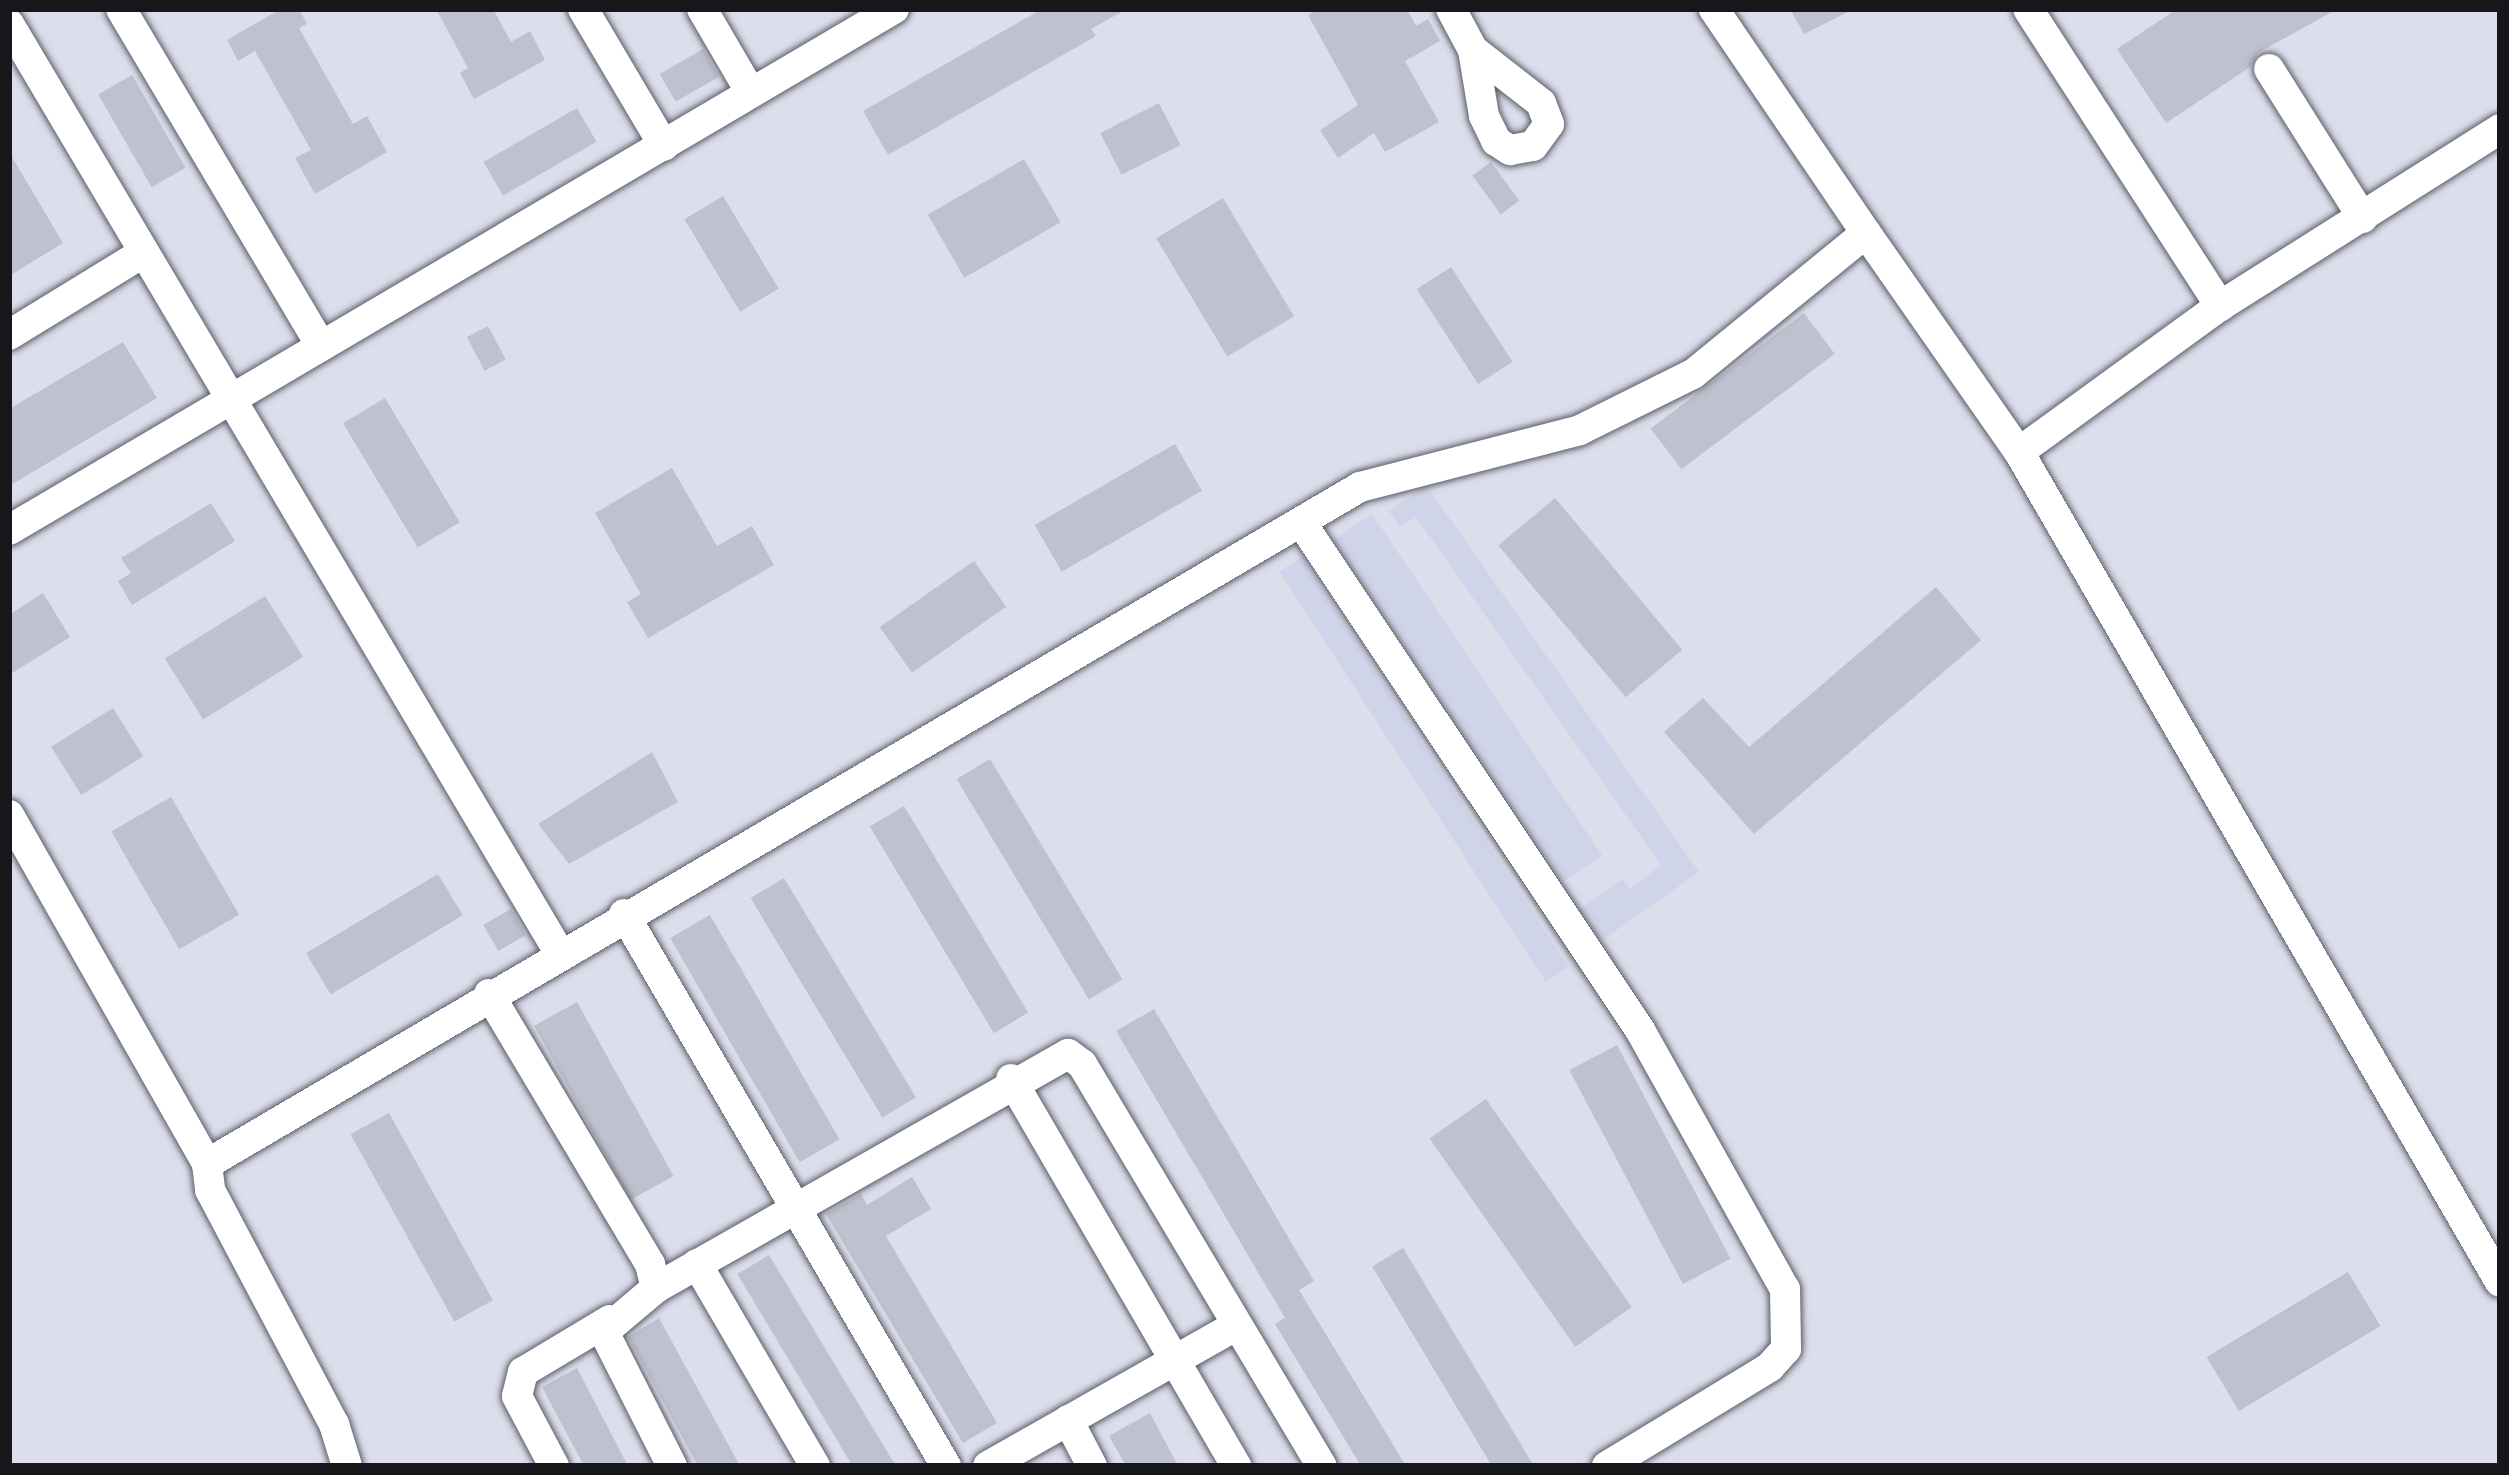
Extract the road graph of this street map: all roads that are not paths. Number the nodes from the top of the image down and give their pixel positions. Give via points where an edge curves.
1 (121, 9) edge
2 (583, 9) edge
3 (702, 9) edge
4 (894, 9) edge
5 (1451, 9) edge
6 (1714, 9) edge
7 (2027, 9) edge
8 (9, 24) edge
9 (1474, 50) dead end
10 (18, 61) edge
11 (2270, 70) dead end
12 (752, 93) junction
13 (2500, 129) edge
14 (664, 146) junction
15 (2363, 218) junction
16 (1866, 233) junction
17 (143, 253) junction
18 (2220, 306) junction
19 (9, 335) edge
20 (321, 346) junction
21 (232, 403) junction
22 (2019, 452) junction
23 (1300, 522) junction
24 (9, 530) edge
25 (9, 815) edge
26 (624, 914) junction
27 (559, 952) junction
28 (489, 994) junction
29 (1011, 1079) junction
30 (207, 1164) junction
31 (795, 1207) junction
32 (697, 1264) junction
33 (2500, 1282) edge
34 (656, 1288) junction
35 (610, 1321) junction
36 (1237, 1325) junction
37 (1175, 1360) junction
38 (1068, 1420) junction
39 (347, 1466) edge
40 (554, 1466) edge
41 (672, 1466) edge
42 (815, 1466) edge
43 (946, 1466) edge
44 (988, 1466) edge
45 (1093, 1466) edge
46 (1235, 1466) edge
47 (1322, 1466) edge
48 (1607, 1466) edge

1 - 20 street
2 - 14 street
3 - 12 street
4 - 12 street
5 - 9 street
6 - 16 street
7 - 18 street
8 - 10 street
10 - 17 street
11 - 15 street
12 - 14 street
13 - 15 street
14 - 20 street
15 - 18 street
16 - 22 street
16 - 23 street via 1693,374 1580,430 1404,471
17 - 19 street
17 - 21 street
18 - 22 street
20 - 21 street
21 - 24 street
21 - 27 street
22 - 33 street
23 - 26 street
23 - 48 street via 1640,1030 1769,1248 1785,1289 1786,1349 1770,1367
25 - 30 street
26 - 27 street
26 - 31 street
27 - 28 street
28 - 30 street
28 - 34 street via 642,1246
29 - 31 street
29 - 36 street via 1050,1057 1068,1054 1082,1064
29 - 37 street
30 - 39 street via 210,1190 334,1424
31 - 32 street
31 - 43 street
32 - 34 street
32 - 42 street
34 - 35 street
35 - 40 street via 523,1372 518,1396
35 - 41 street via 606,1345
36 - 37 street
36 - 47 street
37 - 38 street
37 - 46 street
38 - 44 street
38 - 45 street

